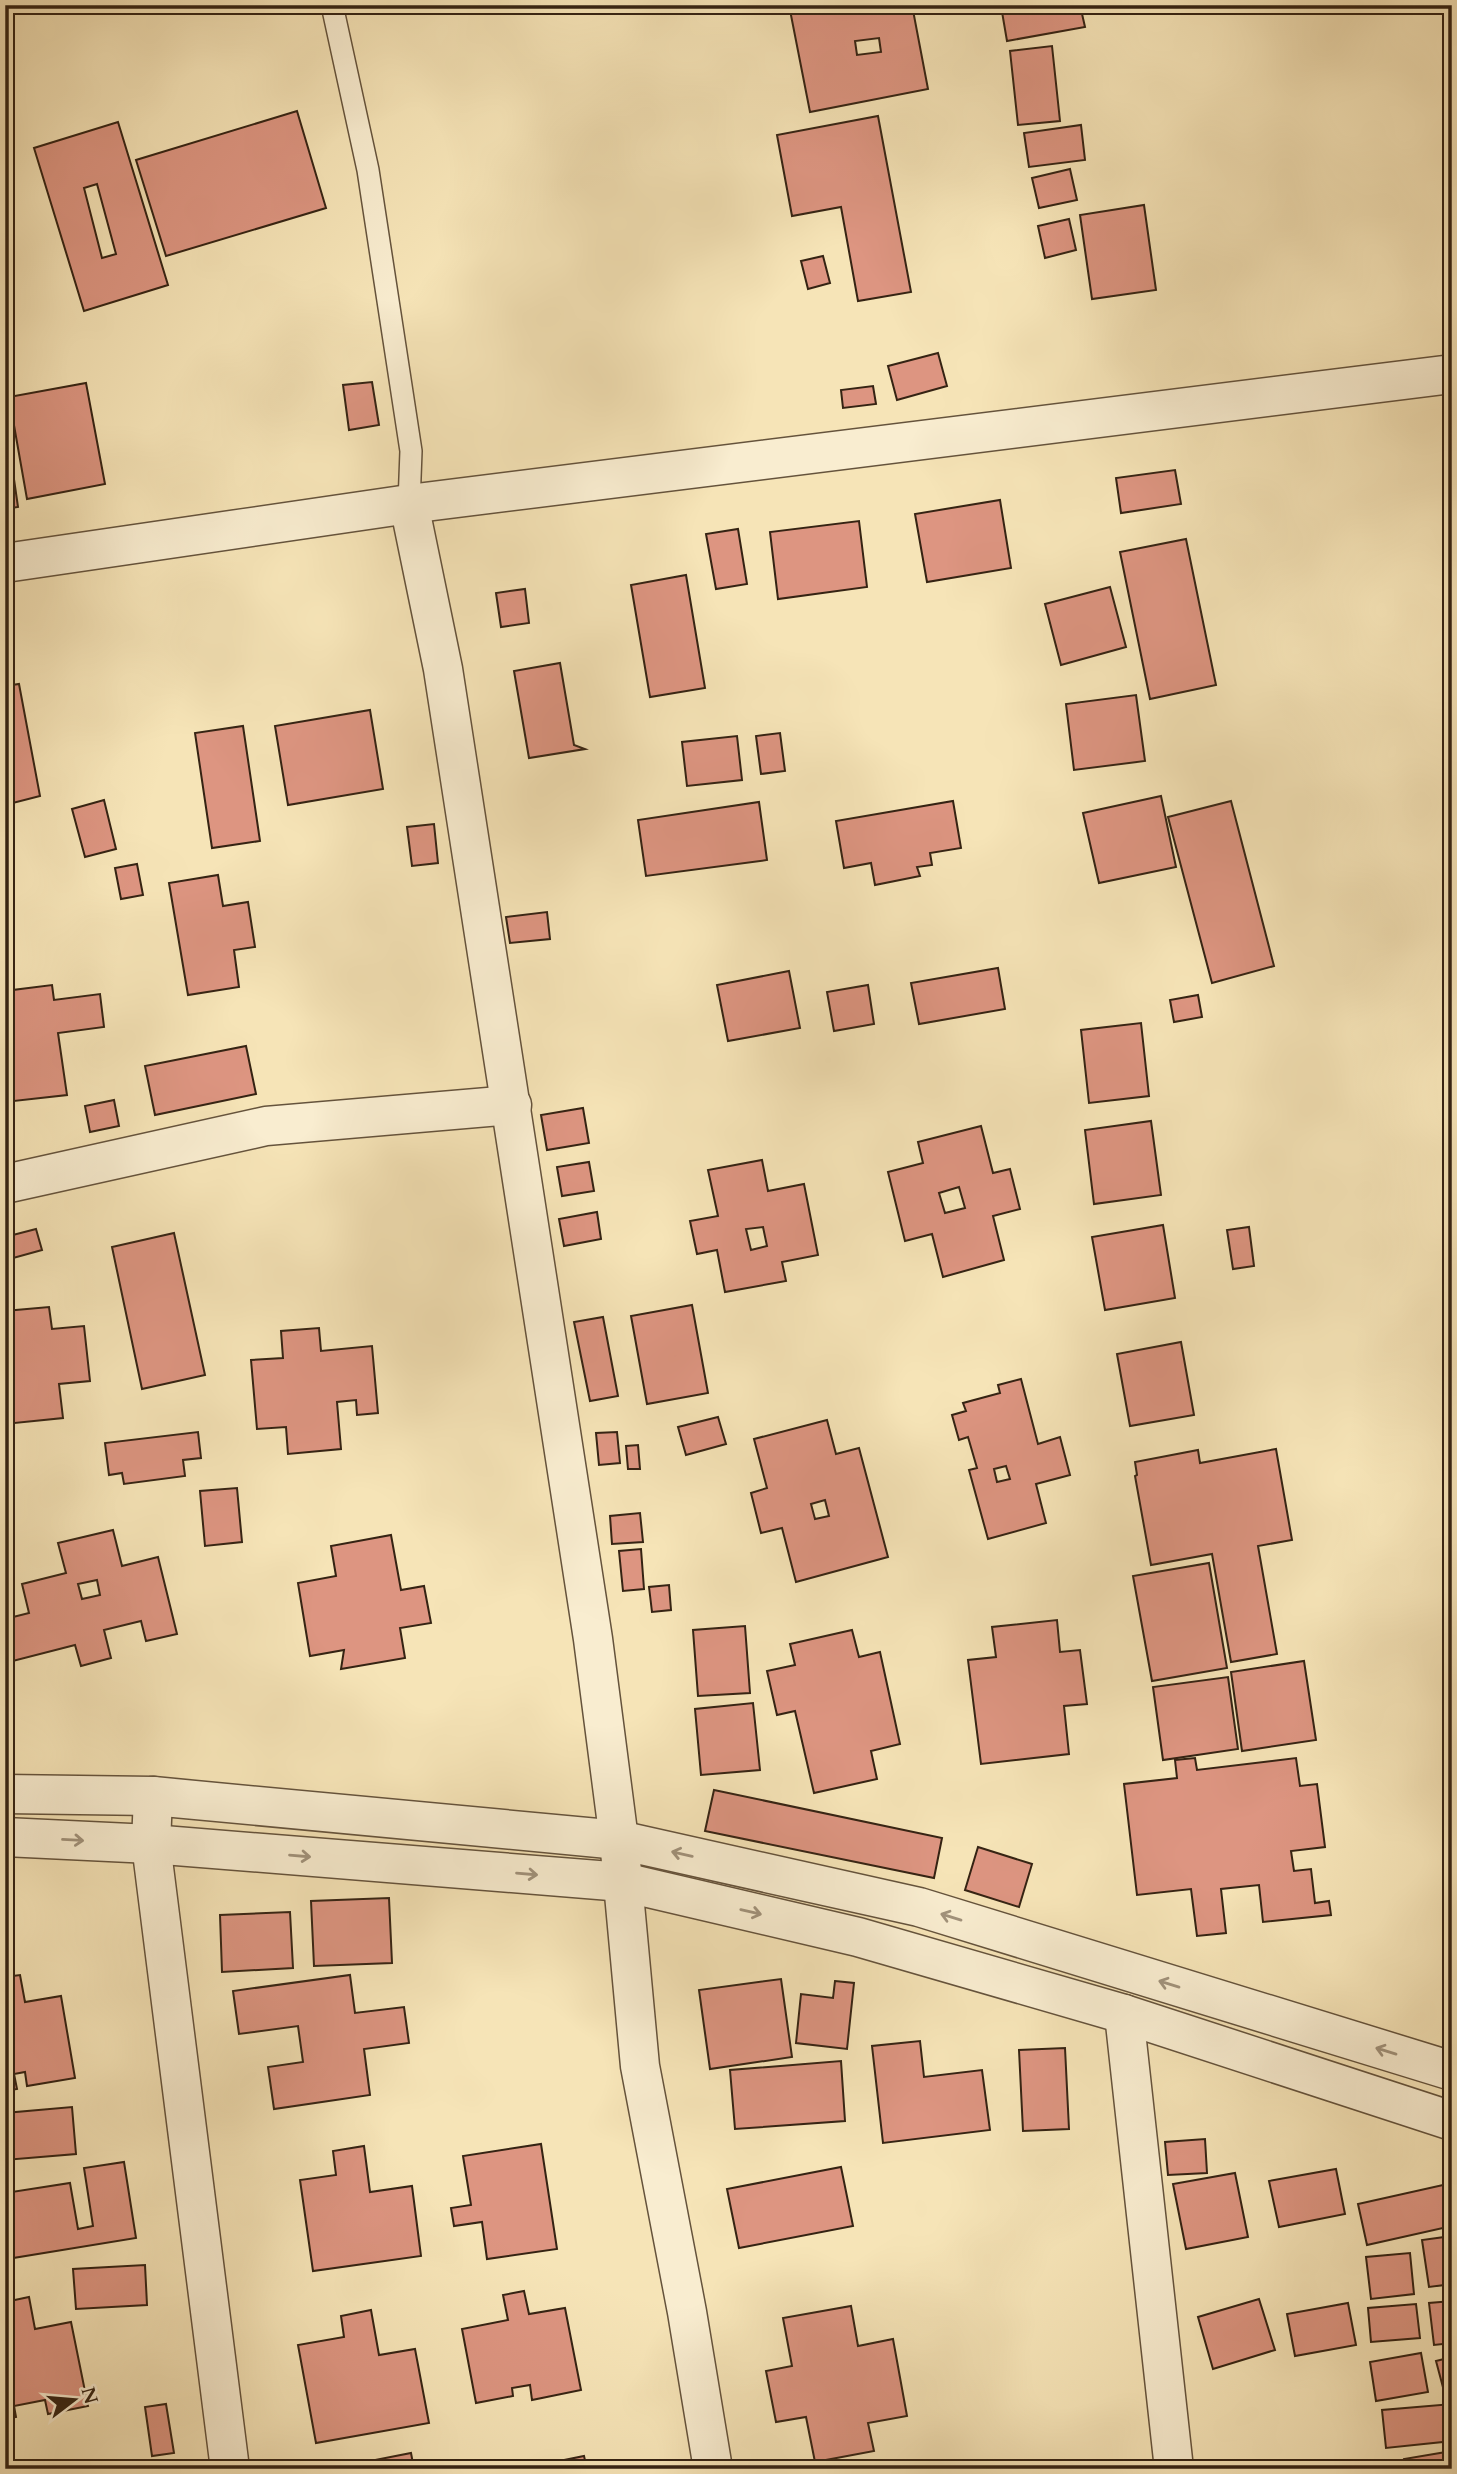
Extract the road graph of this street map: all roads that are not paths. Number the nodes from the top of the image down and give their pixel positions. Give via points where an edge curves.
1 (332, 5) edge
2 (1452, 374) edge
3 (409, 504) junction
4 (5, 563) edge
5 (512, 1105) junction
6 (5, 1184) edge
7 (5, 1794) edge
8 (153, 1796) junction
9 (5, 1837) edge
10 (619, 1840) junction
11 (151, 1844) junction
12 (623, 1882) junction
13 (1124, 2014) junction
14 (1452, 2071) edge
15 (1452, 2121) edge
16 (230, 2469) edge
17 (713, 2469) edge
18 (1174, 2469) edge

1 - 3 lane via 368,170 411,451
2 - 3 street
3 - 4 street
3 - 5 street via 443,669
5 - 6 street via 266,1126
5 - 10 street
7 - 8 street
8 - 10 street
8 - 11 street
9 -> 11 street
10 - 12 street
14 -> 10 street via 919,1908
11 -> 12 street
11 - 16 street
12 -> 13 street via 858,1937
12 - 17 street via 640,2066
13 - 15 street
13 - 18 street

